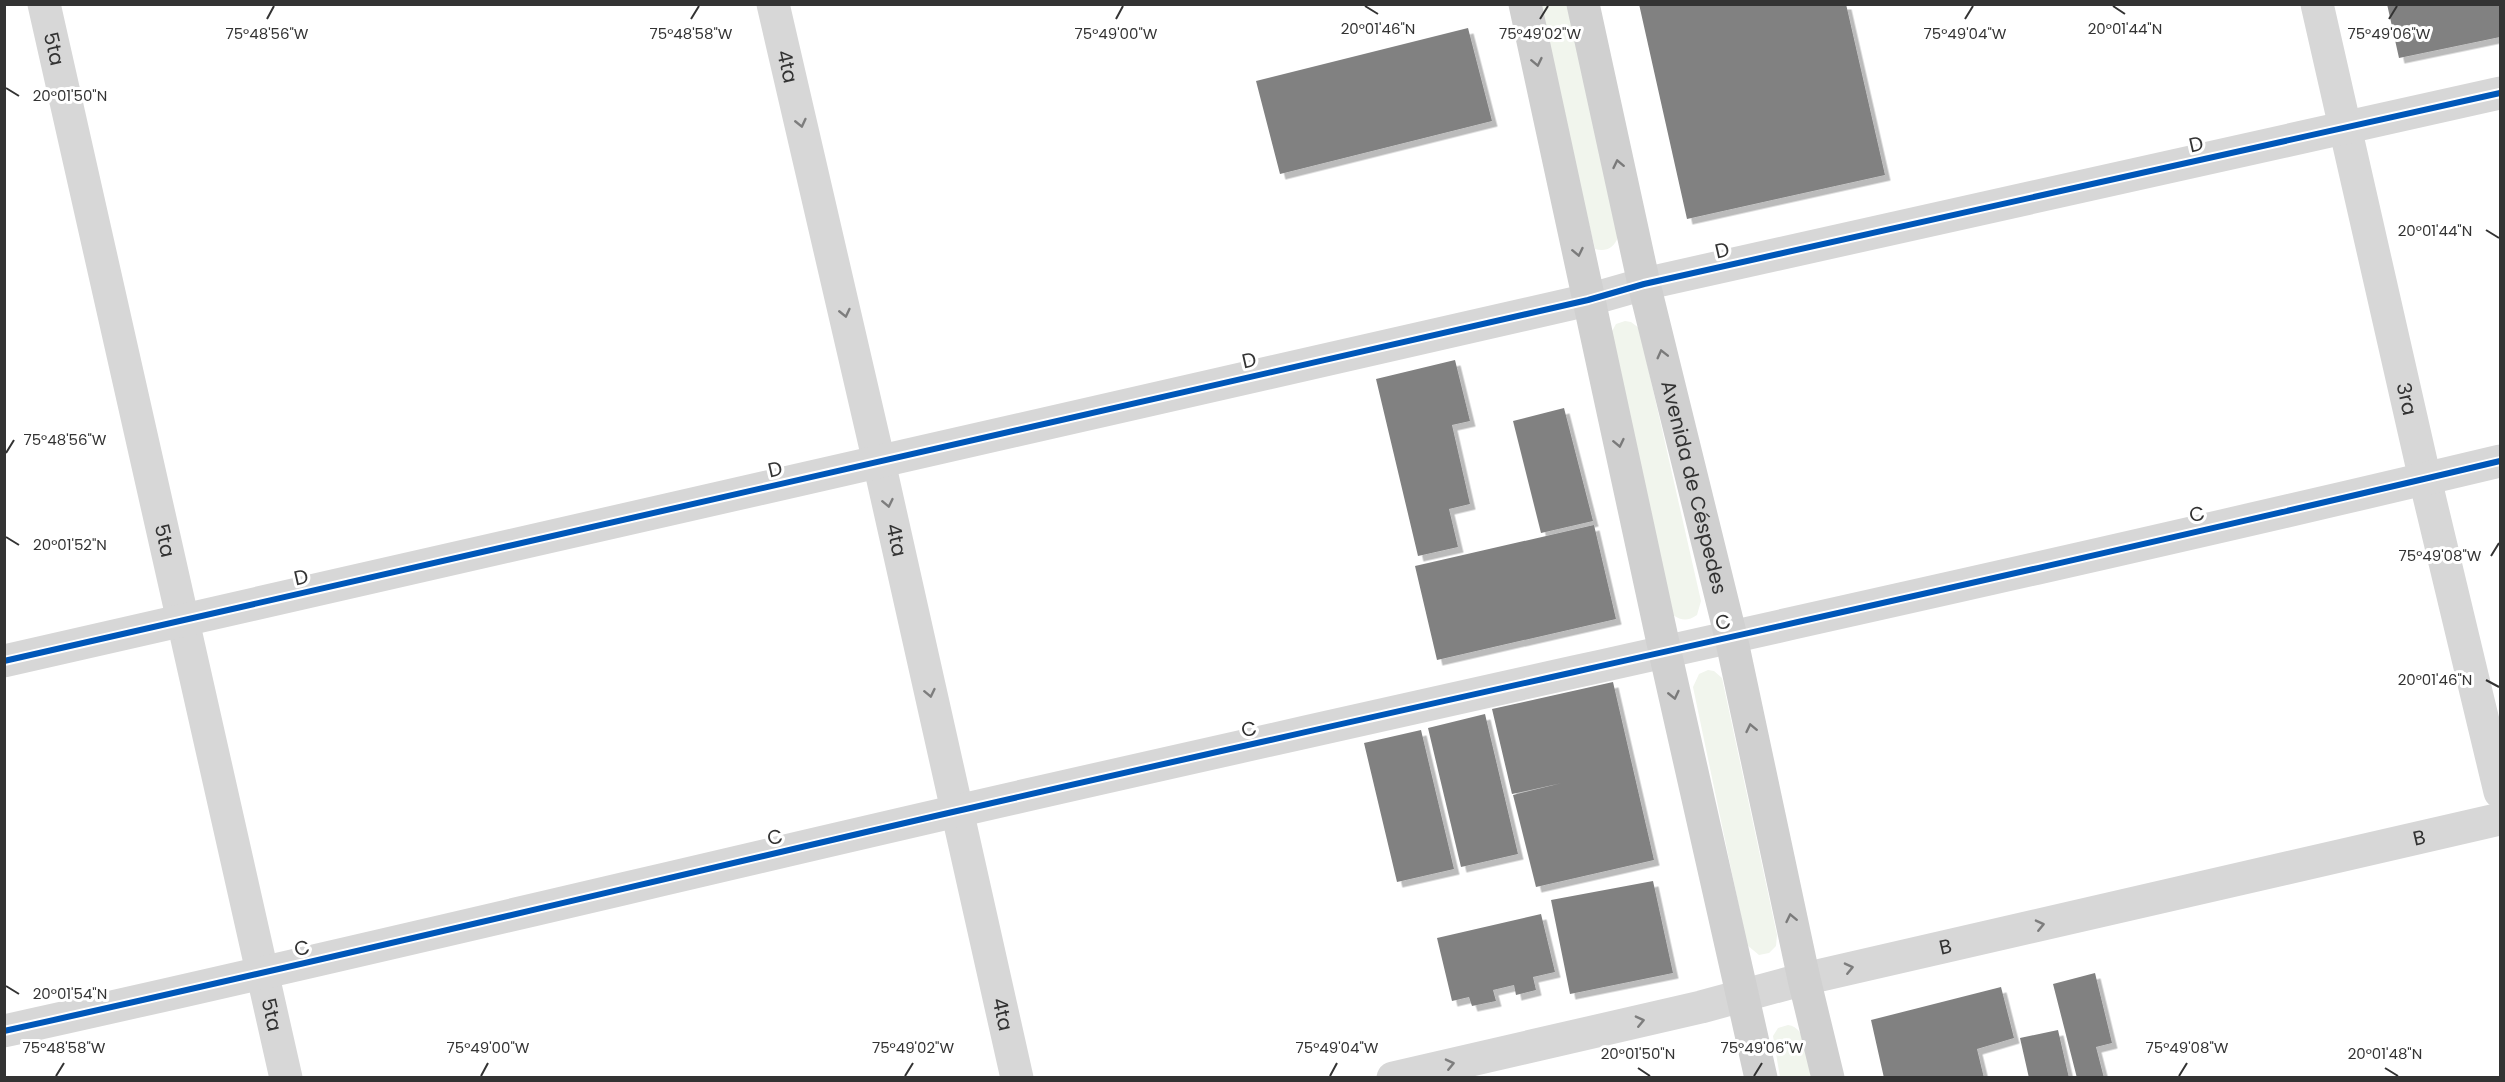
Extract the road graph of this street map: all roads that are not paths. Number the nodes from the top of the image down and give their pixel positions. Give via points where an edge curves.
1 (44, 4) edge
2 (773, 4) edge
3 (1525, 4) edge
4 (1583, 4) edge
5 (2317, 4) edge
6 (2500, 93) edge
7 (2344, 128) junction
8 (1644, 284) junction
9 (1588, 300) junction
10 (2500, 461) edge
11 (879, 462) junction
12 (2424, 479) junction
13 (183, 621) junction
14 (1731, 637) junction
15 (1665, 652) junction
16 (4, 662) edge
17 (2500, 792) edge
18 (956, 811) junction
19 (2500, 819) edge
20 (263, 974) junction
21 (1804, 979) junction
22 (1742, 996) junction
23 (4, 1031) edge
24 (286, 1077) edge
25 (1017, 1077) edge
26 (1393, 1077) edge
27 (1761, 1077) edge
28 (1828, 1077) edge

1 - 13 street, 5ta
2 -> 11 street, 4ta
3 -> 9 main road
8 -> 4 main road, Avenida de Céspedes
5 - 7 street, 3ra
6 - 7 street, D
7 - 8 street, D
7 - 12 street, 3ra
8 - 9 street, D
14 -> 8 main road, Avenida de Céspedes
9 - 11 street, D
9 -> 15 main road
10 - 12 street, C
11 - 13 street, D
11 -> 18 street, 4ta
12 - 14 street, C
12 - 17 street, 3ra
13 - 16 street, D
13 - 20 street, 5ta
14 - 15 street, C
21 -> 14 main road, Avenida de Céspedes
15 - 18 street, C
15 -> 22 main road
18 - 20 street, C
18 - 25 street, 4ta
21 -> 19 street, B
20 - 23 street, C
20 - 24 street, 5ta
21 - 22 street, B
21 - 28 main road, Avenida de Céspedes
26 -> 22 street, B
22 - 27 main road

